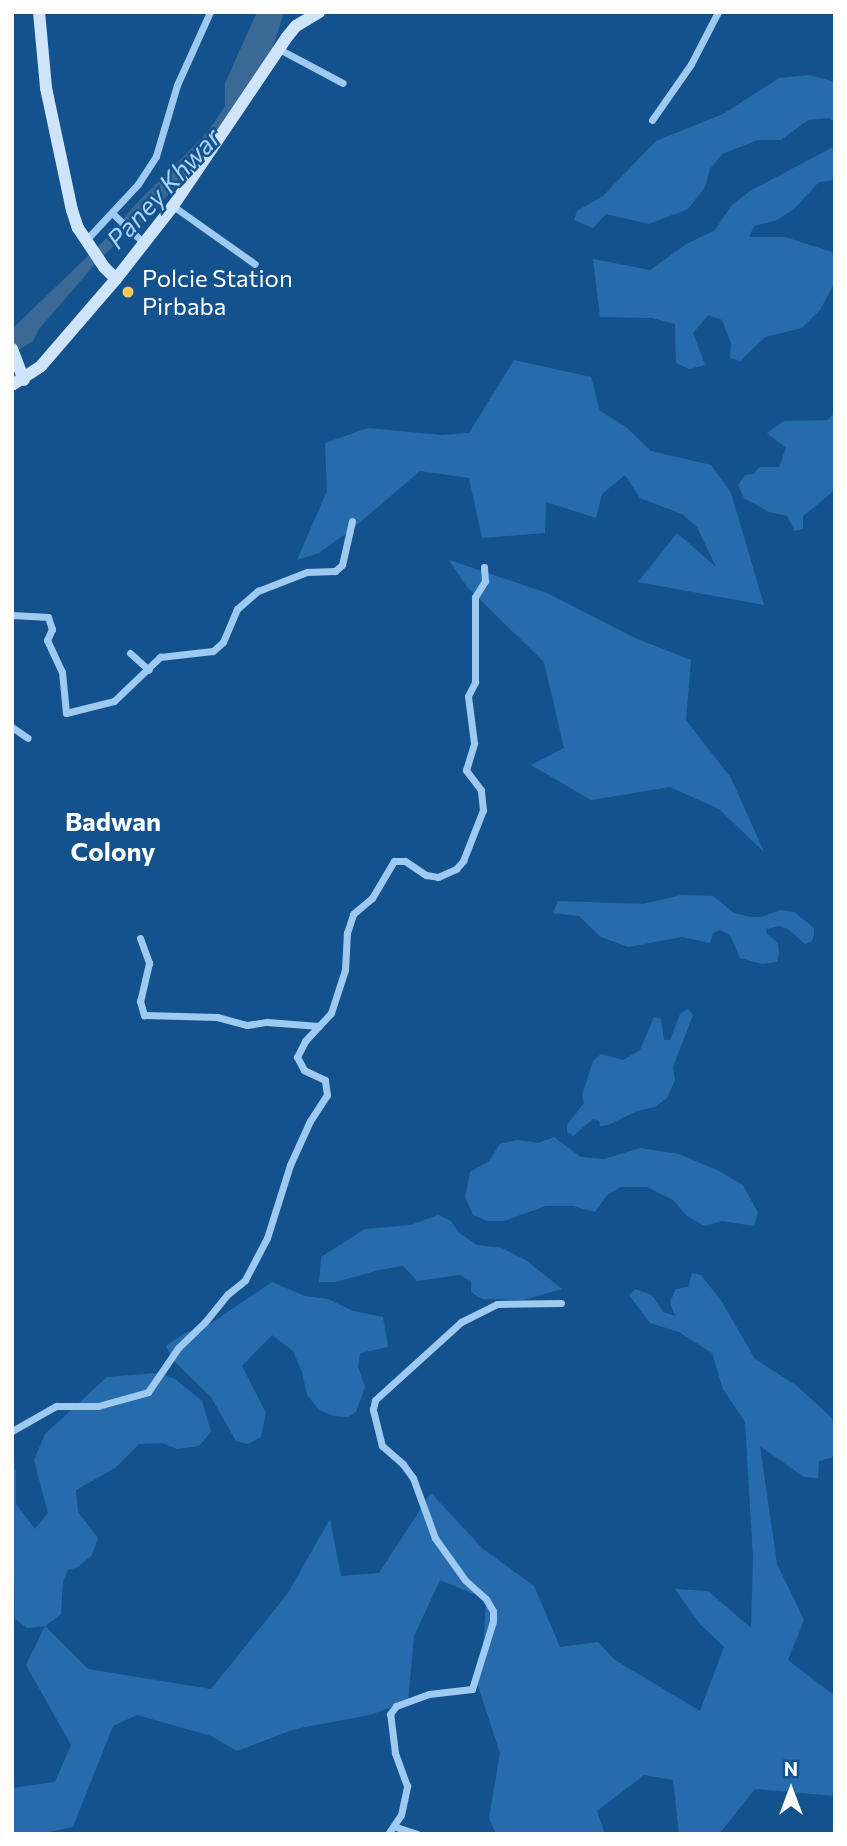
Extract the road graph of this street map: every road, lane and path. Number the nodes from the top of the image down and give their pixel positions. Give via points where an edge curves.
1 (39, 12) edge
2 (210, 12) edge
3 (319, 12) edge
4 (718, 12) edge
5 (279, 49) junction
6 (344, 83) dead end
7 (652, 120) dead end
8 (173, 206) junction
9 (112, 213) junction
10 (144, 243) junction
11 (88, 244) junction
12 (256, 264) dead end
13 (116, 279) junction
14 (15, 353) edge
15 (18, 382) edge
16 (352, 521) dead end
17 (484, 568) dead end
18 (12, 615) edge
19 (130, 653) dead end
20 (149, 670) junction
21 (12, 727) edge
22 (28, 738) dead end
23 (140, 938) dead end
24 (320, 1026) junction
25 (561, 1303) dead end
26 (12, 1431) edge
27 (396, 1827) junction
28 (388, 1834) edge
29 (417, 1834) edge

1 - 11 main road via 51,118 72,210
2 - 9 street via 177,85 156,156
3 - 5 main road via 296,26
4 - 7 street via 691,65
5 - 6 street
5 - 8 main road
8 - 10 main road
8 - 12 street
9 - 10 street
9 - 11 street
10 - 13 main road
11 - 13 main road
13 - 15 main road via 41,366
14 - 15 main road
16 - 20 street via 342,565 335,570 307,572 258,591 237,610 214,651 168,654
17 - 24 street via 485,581 475,597 475,682 468,696 474,743 466,770 481,790 482,810 456,869 438,877 405,861 394,861 372,898 353,914 341,985 331,1013
18 - 20 street via 48,617 52,629 47,640 62,671 66,713 114,701
19 - 20 street
21 - 22 street
23 - 24 street via 149,963 140,1001 144,1015 216,1017 247,1025
24 - 26 street via 297,1057 304,1070 325,1080 327,1095 290,1165 268,1238 245,1280 178,1348 148,1392 98,1406 56,1406
25 - 27 street via 497,1304 461,1322 376,1400 373,1409 383,1446 413,1478 435,1538 465,1580 486,1599 494,1621 472,1689 429,1694 397,1706 390,1714 407,1786
27 - 28 street
27 - 29 street

